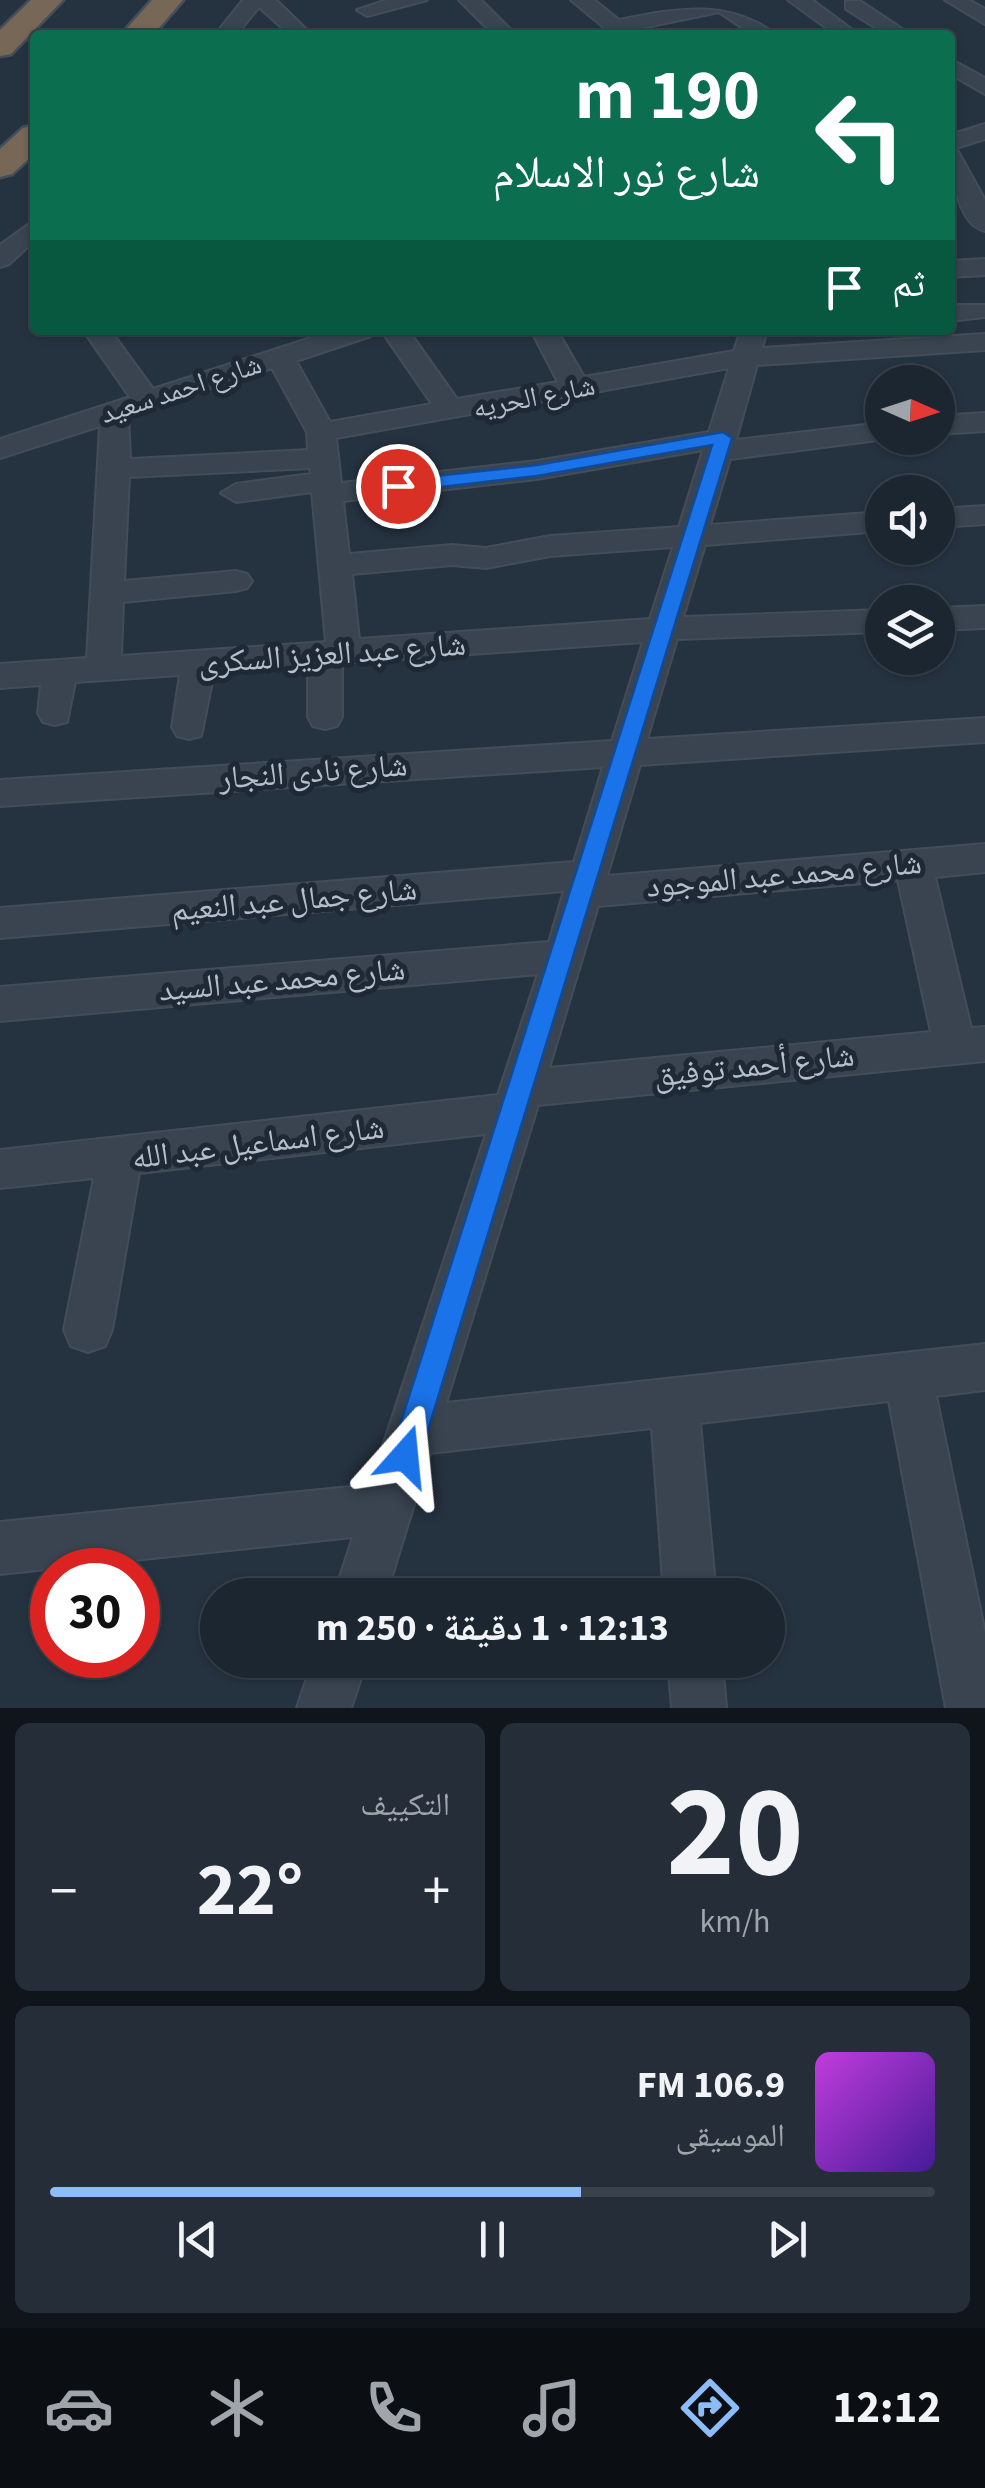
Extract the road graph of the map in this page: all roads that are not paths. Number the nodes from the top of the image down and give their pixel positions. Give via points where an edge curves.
1 (48, 0) edge
2 (168, 0) edge
3 (254, 0) edge
4 (264, 0) edge
5 (417, 0) edge
6 (469, 0) edge
7 (581, 0) edge
8 (798, 0) edge
9 (954, 0) edge
10 (719, 2) edge
11 (854, 3) edge
12 (367, 10) dead end
13 (985, 18) edge
14 (141, 30) edge
15 (229, 30) edge
16 (297, 30) edge
17 (501, 30) edge
18 (619, 30) edge
19 (623, 30) edge
20 (760, 30) edge
21 (840, 30) edge
22 (845, 30) edge
23 (894, 30) edge
24 (0, 47) edge
25 (955, 68) edge
26 (985, 87) edge
27 (985, 131) edge
28 (30, 140) edge
29 (955, 142) edge
30 (955, 149) edge
31 (0, 167) edge
32 (978, 196) edge
33 (985, 224) edge
34 (30, 236) edge
35 (0, 259) edge
36 (985, 267) edge
37 (955, 269) edge
38 (978, 311) dead end
39 (955, 313) edge
40 (100, 335) edge
41 (337, 335) edge
42 (398, 335) edge
43 (547, 335) edge
44 (985, 342) edge
45 (750, 343) edge
46 (282, 346) edge
47 (576, 389) junction
48 (147, 400) junction
49 (114, 412) junction
50 (452, 412) junction
51 (985, 422) edge
52 (955, 425) edge
53 (865, 433) edge
54 (721, 444) junction
55 (0, 449) edge
56 (325, 466) junction
57 (115, 469) junction
58 (236, 492) dead end
59 (985, 514) edge
60 (955, 517) edge
61 (865, 523) edge
62 (693, 535) junction
63 (338, 564) junction
64 (236, 581) dead end
65 (110, 593) junction
66 (985, 617) edge
67 (955, 618) edge
68 (865, 622) edge
69 (664, 629) junction
70 (334, 652) junction
71 (199, 662) junction
72 (103, 670) junction
73 (59, 672) junction
74 (0, 676) edge
75 (55, 713) dead end
76 (325, 716) dead end
77 (189, 726) dead end
78 (985, 730) edge
79 (626, 752) junction
80 (0, 793) edge
81 (985, 858) edge
82 (913, 864) junction
83 (586, 884) junction
84 (0, 923) edge
85 (564, 956) junction
86 (0, 1004) edge
87 (970, 1045) edge
88 (519, 1101) junction
89 (120, 1159) junction
90 (0, 1169) edge
91 (88, 1330) dead end
92 (985, 1367) edge
93 (908, 1375) junction
94 (674, 1401) junction
95 (413, 1430) junction
96 (388, 1508) junction
97 (0, 1548) edge
98 (365, 1578) edge
99 (689, 1578) edge
100 (334, 1678) edge
101 (696, 1678) edge
102 (324, 1708) edge
103 (699, 1708) edge
104 (973, 1708) edge

1 - 24 highway
2 - 14 highway
3 - 15 street
4 - 16 street
5 - 12 street
6 - 17 street
7 - 18 street
8 - 21 street
9 - 13 street
10 - 19 street
10 - 20 street
11 - 22 street
11 - 23 street
25 - 26 street
27 - 29 street
28 - 31 highway
30 - 32 street
32 - 33 street
34 - 35 street
36 - 37 street
38 - 39 street
40 - 48 street
41 - 46 street, شارع احمد سعيد
42 - 50 street
43 - 47 street
44 - 45 street, شارع الحريه
45 - 47 street, شارع الحريه
45 - 54 street
46 - 48 street, شارع احمد سعيد
46 - 56 street
47 - 50 street, شارع الحريه
48 - 49 street, شارع احمد سعيد
49 - 55 street, شارع احمد سعيد
49 - 57 street
50 - 56 street, شارع الحريه
51 - 52 street
53 - 54 street
54 - 56 street via 537,470
54 - 62 street
56 - 57 street
56 - 58 street
56 - 63 street
57 - 65 street
59 - 60 street
61 - 62 street
62 - 63 street via 486,558
62 - 69 street
63 - 70 street
64 - 65 street
65 - 72 street
66 - 67 street
68 - 69 street, شارع عبد العزيز السكرى
69 - 70 street, شارع عبد العزيز السكرى
69 - 79 street
70 - 71 street, شارع عبد العزيز السكرى
70 - 76 street
71 - 72 street, شارع عبد العزيز السكرى
71 - 77 street
72 - 73 street, شارع عبد العزيز السكرى
73 - 74 street, شارع عبد العزيز السكرى
73 - 75 street
78 - 79 street, شارع نادى النجار
79 - 80 street, شارع نادى النجار
79 - 83 street
81 - 82 street, شارع محمد عبد الموجود
82 - 83 street, شارع محمد عبد الموجود
82 - 87 street
83 - 84 street, شارع جمال عبد النعيم
83 - 85 street
85 - 86 street, شارع محمد عبد السيد
85 - 88 street
87 - 88 street, شارع أحمد توفيق
88 - 89 street, شارع اسماعيل عبد الله
88 - 95 street
89 - 90 street, شارع اسماعيل عبد الله
89 - 91 street
92 - 93 street
93 - 94 street
93 - 104 street
94 - 95 street
94 - 99 street
95 - 96 street
96 - 97 street
96 - 98 street
100 - 102 street
101 - 103 street

